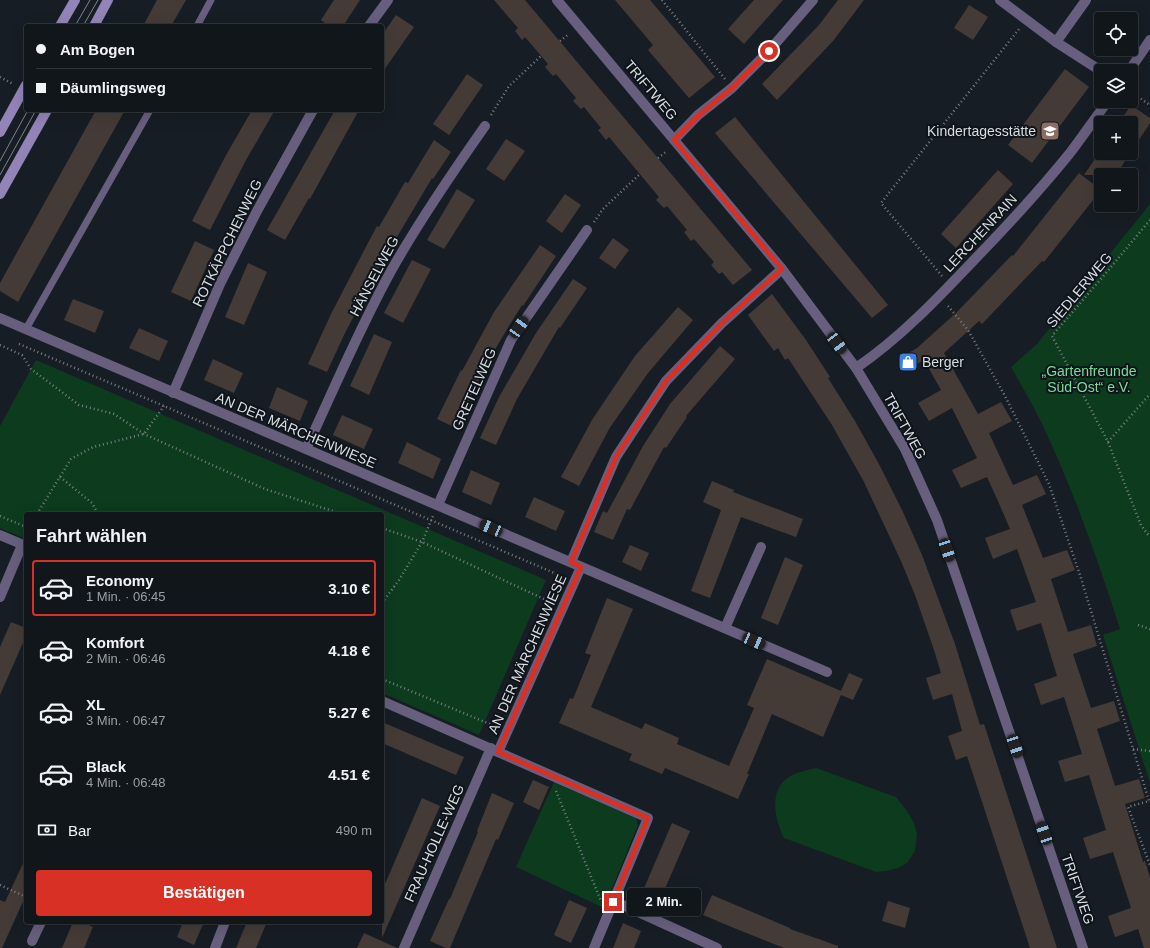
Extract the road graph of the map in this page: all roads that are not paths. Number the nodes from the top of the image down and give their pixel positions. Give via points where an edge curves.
1 (75, 0) edge
2 (108, 0) edge
3 (211, 0) edge
4 (388, 0) edge
5 (557, 0) edge
6 (813, 0) edge
7 (1000, 0) edge
8 (1086, 0) edge
9 (61, 24) edge
10 (95, 24) edge
11 (198, 24) edge
12 (370, 24) edge
13 (1150, 40) edge
14 (1056, 42) junction
15 (1134, 64) edge
16 (1094, 66) edge
17 (24, 89) edge
18 (1103, 108) edge
19 (46, 112) edge
20 (149, 112) edge
21 (312, 112) edge
22 (485, 126) road end
23 (0, 132) edge
24 (674, 140) junction
25 (0, 194) edge
26 (587, 230) road end
27 (782, 269) junction
28 (0, 318) edge
29 (26, 329) junction
30 (856, 368) junction
31 (173, 393) junction
32 (306, 449) junction
33 (438, 506) junction
34 (0, 535) edge
35 (24, 546) edge
36 (761, 547) dead end
37 (571, 562) junction
38 (581, 567) junction
39 (0, 597) edge
40 (725, 628) junction
41 (827, 672) dead end
42 (384, 701) edge
43 (494, 750) junction
44 (613, 903) junction
45 (40, 924) edge
46 (224, 924) edge
47 (32, 941) dead end
48 (215, 948) edge
49 (404, 948) edge
50 (594, 948) edge
51 (717, 948) edge
52 (1083, 948) edge

1 - 9 main road
2 - 10 main road
3 - 11 lane
4 - 12 street
5 - 24 street, TRIFTWEG
6 - 24 street via 769,51
7 - 14 street
8 - 14 street
13 - 15 street
14 - 16 street
17 - 23 main road
18 - 30 street, LERCHENRAIN via 1071,152 1024,208 950,286 872,357
19 - 25 main road
20 - 29 lane
21 - 31 street, ROTKÄPPCHENWEG via 257,210 223,278
22 - 32 street, HÄNSELWEG via 437,194 391,271
24 - 27 street, TRIFTWEG
26 - 33 street, GRETELWEG via 511,340
27 - 30 street, TRIFTWEG
27 - 37 street via 722,323 666,381 616,457
28 - 29 street, AN DER MÄRCHENWIESE
29 - 31 street, AN DER MÄRCHENWIESE
30 - 52 street, TRIFTWEG via 904,449 937,520
31 - 32 street, AN DER MÄRCHENWIESE
32 - 33 street, AN DER MÄRCHENWIESE
33 - 37 street, AN DER MÄRCHENWIESE
34 - 35 street
35 - 39 street
36 - 40 street
37 - 38 street, AN DER MÄRCHENWIESE
38 - 40 street, AN DER MÄRCHENWIESE
38 - 43 street, AN DER MÄRCHENWIESE
40 - 41 street, AN DER MÄRCHENWIESE
42 - 43 street, AN DER MÄRCHENWIESE
43 - 44 street, AN DER MÄRCHENWIESE via 648,818
43 - 49 street, FRAU-HOLLE-WEG
44 - 50 street
44 - 51 street
45 - 47 street
46 - 48 street

